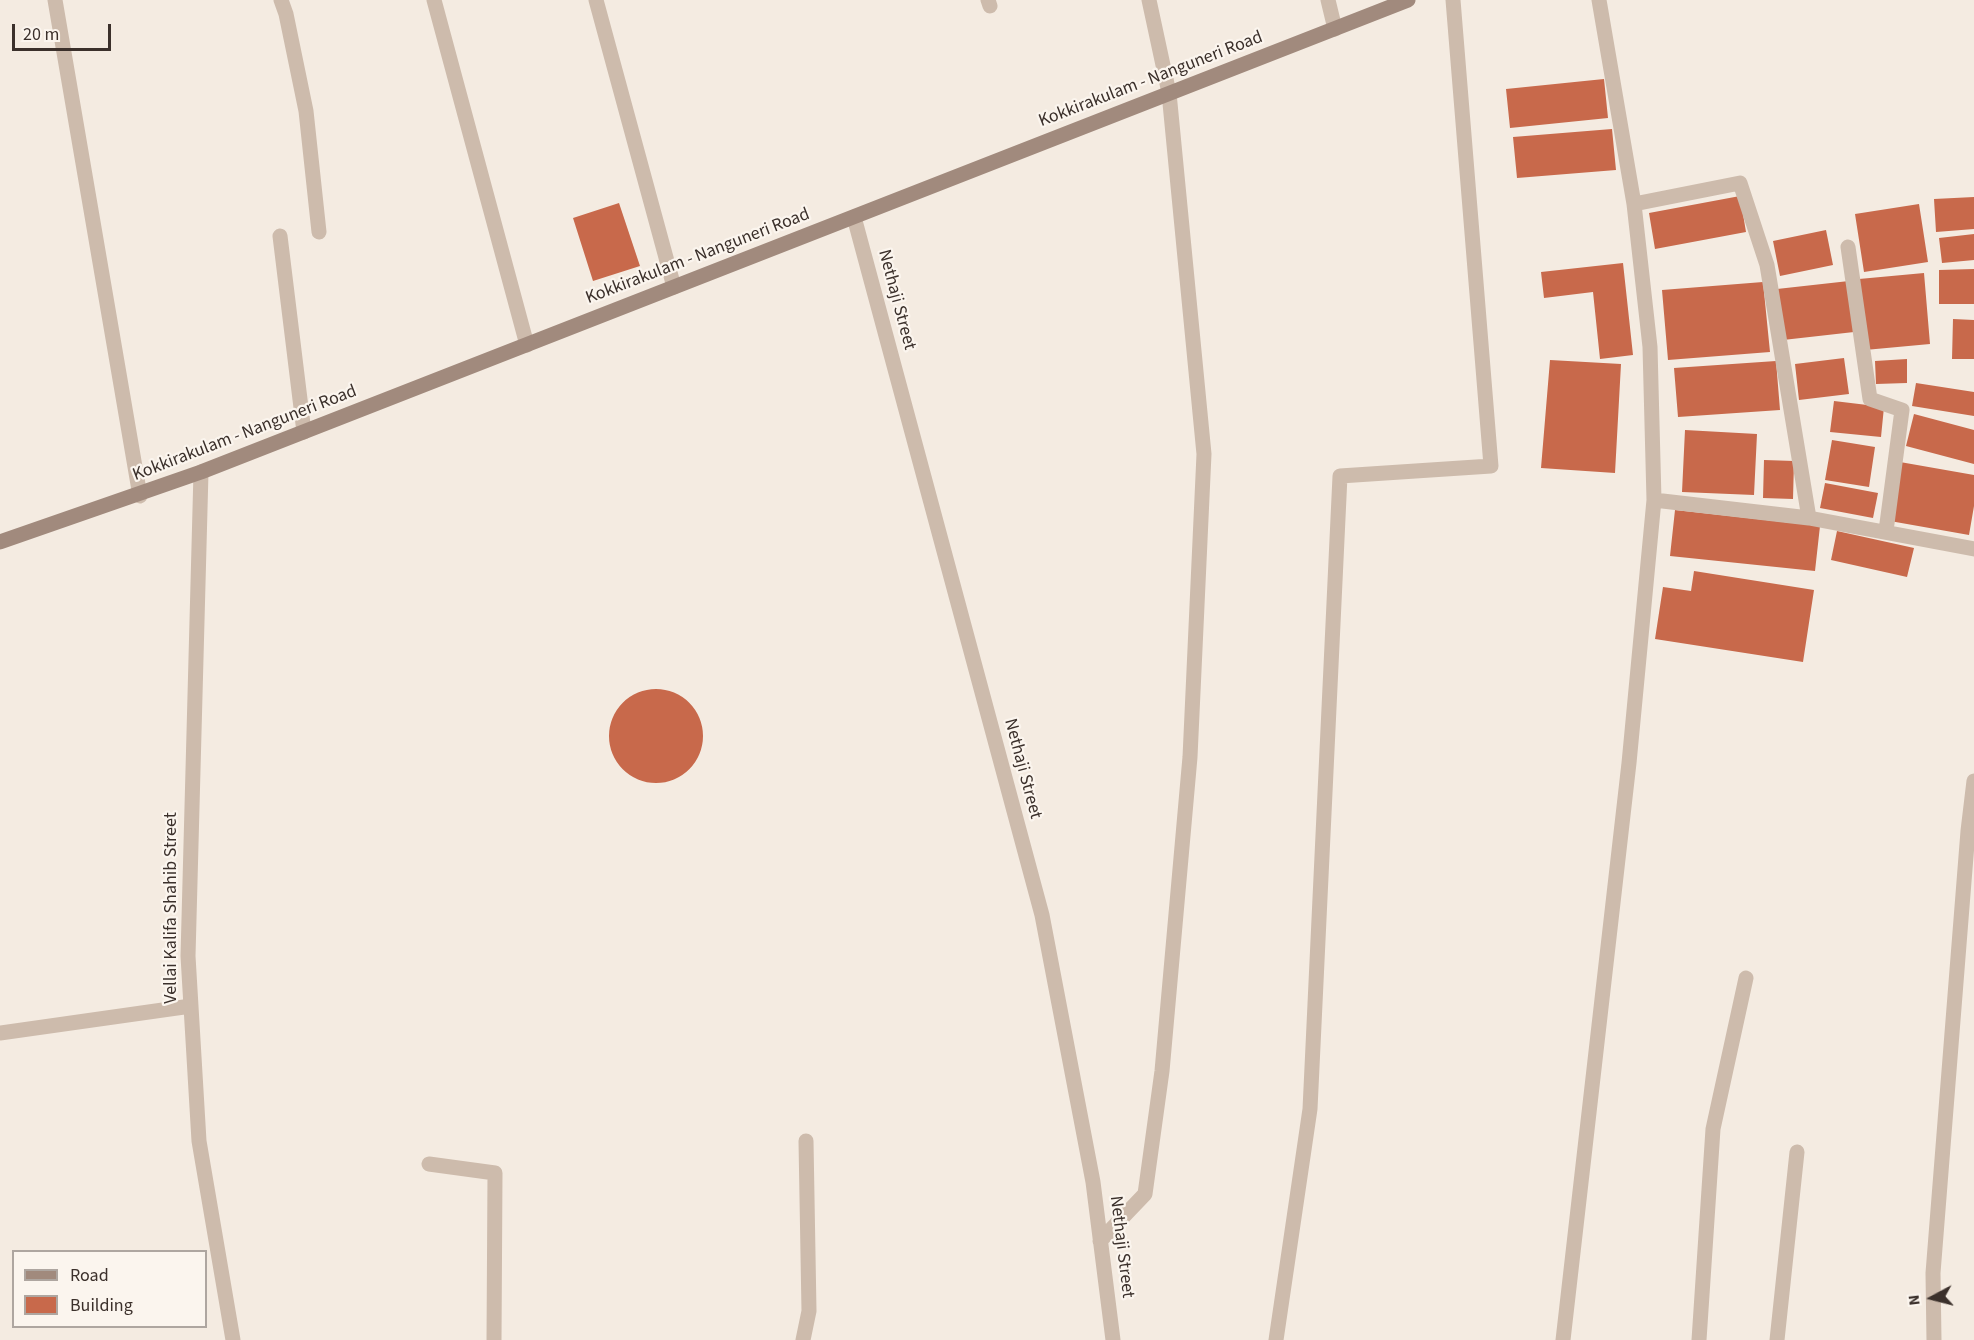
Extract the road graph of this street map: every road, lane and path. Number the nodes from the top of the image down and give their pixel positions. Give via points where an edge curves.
1 (55, 0) edge
2 (281, 0) edge
3 (434, 0) edge
4 (596, 0) edge
5 (1149, 0) edge
6 (1328, 0) edge
7 (1408, 0) edge
8 (1453, 0) edge
9 (1599, 0) edge
10 (1335, 29) junction
11 (1169, 93) junction
12 (1634, 204) junction
13 (854, 217) junction
14 (319, 232) dead end
15 (280, 236) dead end
16 (1848, 247) dead end
17 (674, 287) junction
18 (527, 345) junction
19 (304, 432) junction
20 (201, 472) junction
21 (140, 496) junction
22 (1654, 500) junction
23 (1809, 518) junction
24 (1886, 531) junction
25 (0, 542) edge
26 (1974, 549) edge
27 (1974, 782) edge
28 (1746, 978) dead end
29 (191, 1006) junction
30 (0, 1034) edge
31 (806, 1141) dead end
32 (1797, 1152) dead end
33 (429, 1164) dead end
34 (1100, 1241) junction
35 (233, 1340) edge
36 (494, 1340) edge
37 (803, 1340) edge
38 (1113, 1340) edge
39 (1276, 1340) edge
40 (1563, 1340) edge
41 (1699, 1340) edge
42 (1777, 1340) edge
43 (1934, 1340) edge

1 - 21 street
2 - 14 street via 306,111
3 - 18 street
4 - 17 street
5 - 11 street
6 - 10 street
7 - 10 main road, Kokkirakulam - Nanguneri Road
8 - 39 street via 1491,466 1340,476 1310,1109
9 - 12 street
10 - 11 main road, Kokkirakulam - Nanguneri Road
11 - 13 main road, Kokkirakulam - Nanguneri Road
11 - 34 street via 1204,454 1190,757 1162,1071 1145,1194
12 - 22 street via 1650,347
12 - 23 street via 1740,183 1767,265
13 - 17 main road, Kokkirakulam - Nanguneri Road
13 - 34 street, Nethaji Street via 1042,915 1093,1182
15 - 19 street
16 - 24 street via 1870,399 1902,410
17 - 18 main road, Kokkirakulam - Nanguneri Road
18 - 19 main road, Kokkirakulam - Nanguneri Road
19 - 20 main road, Kokkirakulam - Nanguneri Road
20 - 21 main road, Kokkirakulam - Nanguneri Road
20 - 29 street, Vellai Kalifa Shahib Street via 188,956
21 - 25 main road, Kokkirakulam - Nanguneri Road
22 - 23 street
22 - 40 street via 1629,763
23 - 24 street
24 - 26 street
27 - 43 street via 1934,1273
28 - 41 street via 1713,1129
29 - 30 street
29 - 35 street, Vellai Kalifa Shahib Street via 199,1140
31 - 37 street via 809,1311
32 - 42 street
33 - 36 street via 495,1173
34 - 38 street, Nethaji Street

